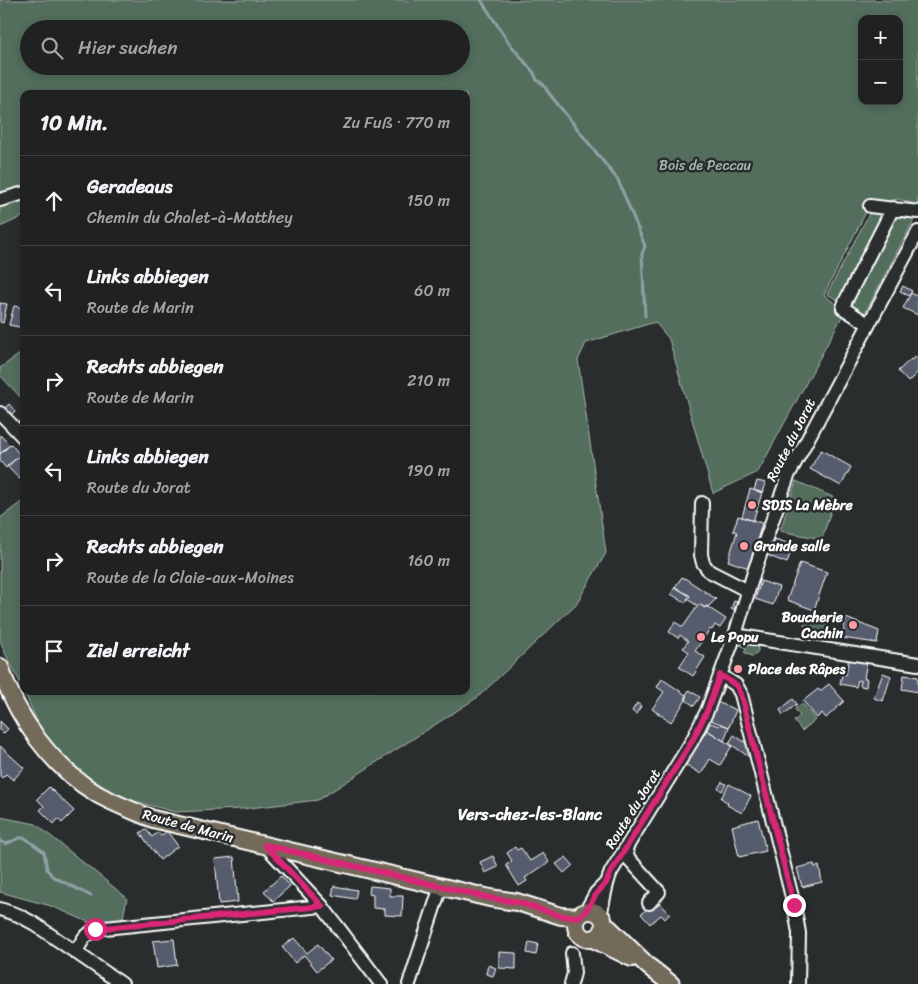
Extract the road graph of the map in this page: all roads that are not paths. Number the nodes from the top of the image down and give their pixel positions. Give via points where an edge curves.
1 (20, 194) edge
2 (0, 200) edge
3 (870, 206) dead end
4 (893, 208) junction
5 (918, 212) edge
6 (918, 232) edge
7 (868, 324) junction
8 (0, 413) edge
9 (20, 434) edge
10 (702, 503) dead end
11 (748, 591) junction
12 (735, 635) junction
13 (918, 664) edge
14 (0, 667) edge
15 (720, 675) junction
16 (265, 845) junction
17 (626, 850) junction
18 (441, 886) junction
19 (649, 903) dead end
20 (322, 906) junction
21 (0, 909) edge
22 (589, 919) junction
23 (76, 951) junction
24 (572, 953) dead end
25 (648, 966) junction
26 (122, 984) edge
27 (381, 984) edge
28 (408, 984) edge
29 (571, 984) edge
30 (670, 984) edge
31 (798, 984) edge

1 - 2 street
3 - 4 street
4 - 5 street
4 - 7 street via 844,302 843,308
6 - 7 street, Route du Jorat
7 - 11 street, Route du Jorat via 788,476
8 - 9 street
10 - 11 street via 702,563 709,571
11 - 12 street, Route du Jorat
12 - 13 street
12 - 15 street, Route du Jorat
14 - 16 main road, Route de Marin via 13,700 34,734 54,759 80,782 153,819
15 - 17 street, Route du Jorat via 692,741
15 - 31 street via 736,685 741,694 766,790 799,933
16 - 18 main road, Route de Marin
16 - 20 street
17 - 19 street via 628,858 659,892
17 - 22 street, Route du Jorat via 611,872
18 - 22 main road, Route de Marin via 490,898 513,909
18 - 28 street
20 - 23 street via 95,929
20 - 27 street
21 - 23 street via 33,923
22 - 25 main road
22 - 25 main road via 584,938 593,939
23 - 26 street
24 - 29 street via 574,973
25 - 30 main road

